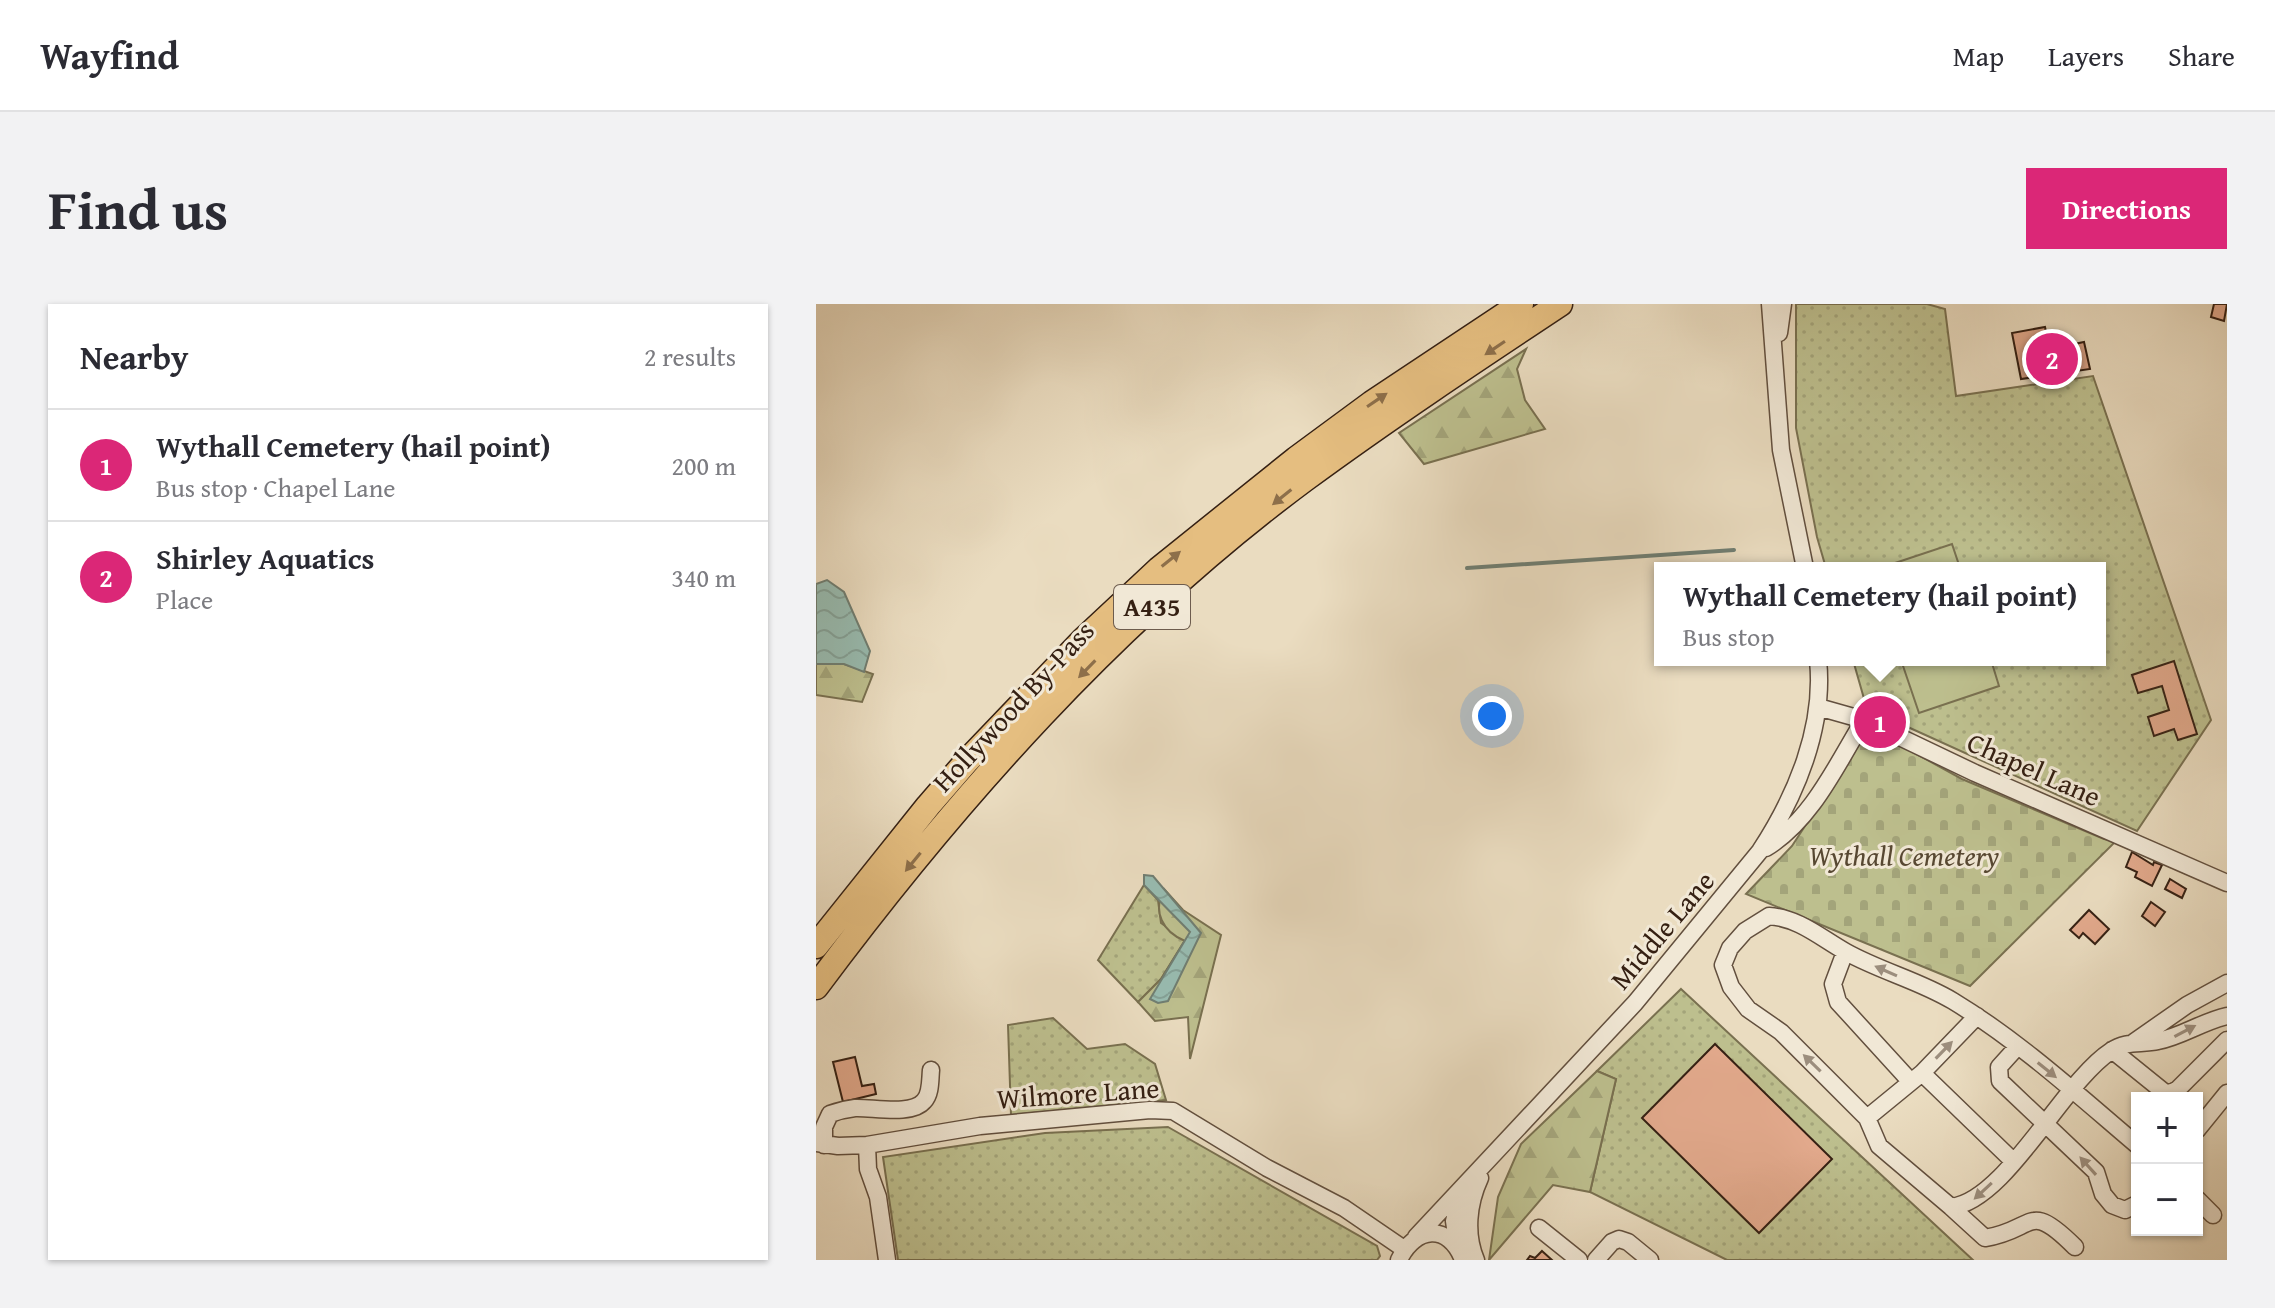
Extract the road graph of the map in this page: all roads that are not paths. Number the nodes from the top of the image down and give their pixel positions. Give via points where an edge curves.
1 (1521, 304) edge
2 (1560, 304) edge
3 (1770, 304) edge
4 (1783, 304) edge
5 (1775, 378) junction
6 (1804, 562) edge
7 (1818, 666) edge
8 (1818, 707) junction
9 (1864, 720) junction
10 (1760, 851) junction
11 (2227, 883) edge
12 (816, 946) edge
13 (1845, 952) junction
14 (2227, 983) edge
15 (816, 987) edge
16 (1977, 1016) junction
17 (2227, 1016) edge
18 (2227, 1040) edge
19 (2134, 1042) junction
20 (2018, 1046) junction
21 (2112, 1050) junction
22 (931, 1070) dead end
23 (1917, 1077) junction
24 (2071, 1090) junction
25 (2227, 1093) edge
26 (1867, 1118) junction
27 (2203, 1123) edge
28 (2046, 1125) junction
29 (2131, 1140) edge
30 (820, 1144) edge
31 (867, 1145) junction
32 (1490, 1159) junction
33 (2013, 1161) junction
34 (1462, 1190) junction
35 (2203, 1205) edge
36 (1951, 1207) junction
37 (2131, 1207) edge
38 (2213, 1215) dead end
39 (1539, 1228) dead end
40 (2075, 1247) dead end
41 (1406, 1249) edge
42 (1460, 1254) edge
43 (887, 1260) edge
44 (1476, 1260) edge
45 (1579, 1260) edge
46 (1596, 1260) edge
47 (1650, 1260) edge

12 -> 1 highway, Hollywood By-Pass / A435 via 967,761 1159,569 1372,403
2 -> 15 highway, Hollywood By-Pass / A435 via 1305,479 1148,611 978,783
3 - 5 street
4 - 5 street
5 - 6 street via 1781,450
7 - 8 street, Middle Lane
8 - 9 street, Chapel Lane
8 - 10 street, Middle Lane via 1801,772
9 - 10 street via 1811,806 1781,839
9 - 11 street, Chapel Lane
10 - 32 street, Middle Lane via 1635,1003
16 -> 13 street
13 - 23 street via 1833,984 1838,1002
26 -> 13 street via 1781,1032 1748,1009 1723,965 1745,931 1769,916 1796,922
14 - 19 street
16 - 20 street
23 -> 16 street
19 -> 17 street via 2178,1036
18 - 21 street via 2171,1093
19 - 21 street
20 -> 24 street
20 - 28 street via 1999,1067 2000,1081
21 - 24 street
22 - 30 street via 929,1090 916,1107 830,1114
23 - 26 street
23 - 33 street
24 - 28 street
24 - 29 street
25 - 27 street
26 - 36 street via 1879,1146
28 - 33 street
37 -> 28 street via 2112,1205 2096,1172
30 - 31 street, Wilmore Lane
31 - 41 street, Wilmore Lane via 980,1126 1173,1111
31 - 43 street
32 - 34 street, Middle Lane
32 - 44 street via 1472,1194 1469,1226
33 -> 36 street via 1980,1196
34 - 41 street, Middle Lane
34 - 42 street via 1454,1221
35 - 38 street
36 - 40 street via 1985,1238 2033,1220 2046,1221
39 - 45 street
41 - 42 street via 1434,1232 1448,1237
46 - 47 street via 1619,1239

